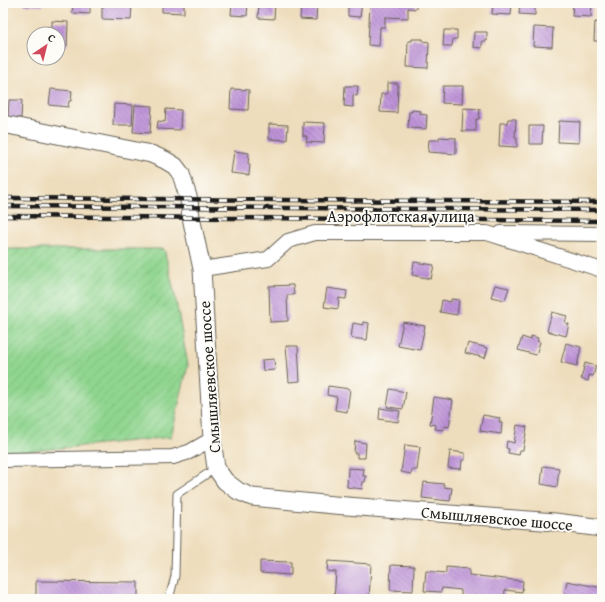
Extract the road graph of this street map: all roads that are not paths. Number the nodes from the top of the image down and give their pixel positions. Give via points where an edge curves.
1 (3, 124) edge
2 (487, 233) junction
3 (602, 234) edge
4 (202, 269) junction
5 (602, 270) edge
6 (212, 439) junction
7 (3, 460) edge
8 (216, 468) junction
9 (602, 528) edge
10 (169, 599) edge

1 - 4 street, Смышляевское шоссе via 151,154 175,166 181,174 189,200
2 - 3 street
2 - 4 street, Аэрофлотская улица via 315,233 288,241 268,259
2 - 5 street, Аэрофлотская улица
4 - 6 street, Смышляевское шоссе
6 - 7 street via 190,452 173,457
6 - 8 street, Смышляевское шоссе
8 - 9 street, Смышляевское шоссе via 225,481 252,497
8 - 10 lane via 177,494 175,576

